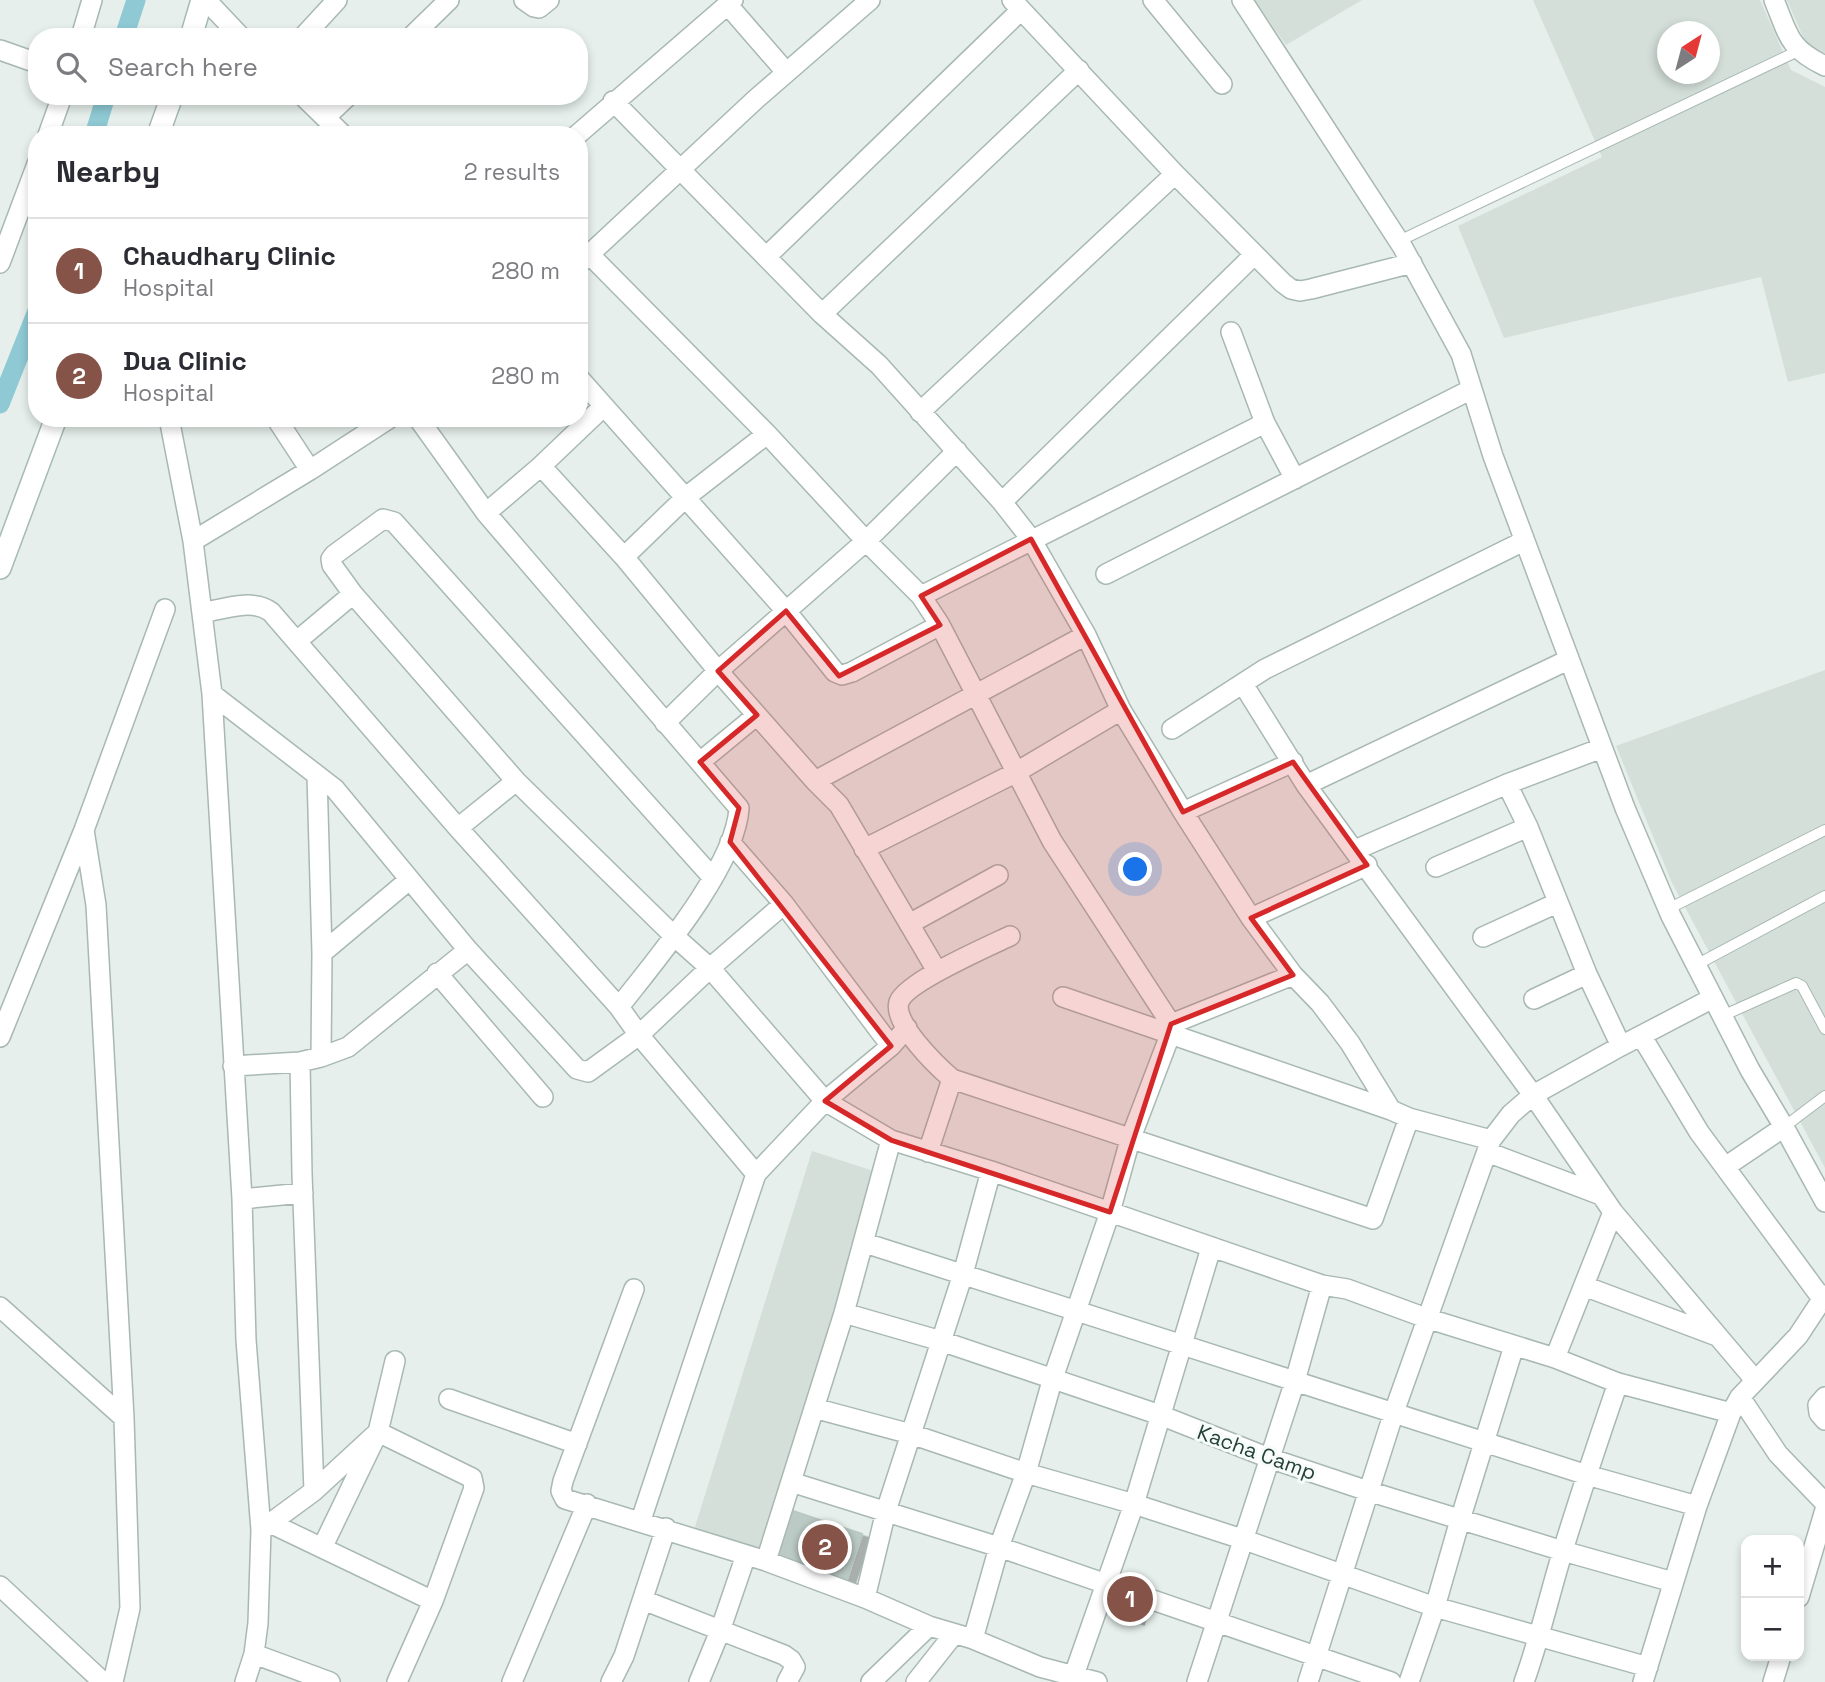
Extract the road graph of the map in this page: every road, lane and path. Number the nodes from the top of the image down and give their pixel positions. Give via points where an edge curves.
1 (92, 0) edge
2 (204, 0) edge
3 (337, 0) edge
4 (449, 0) edge
5 (524, 0) edge
6 (549, 0) edge
7 (870, 0) edge
8 (1153, 0) edge
9 (1242, 0) edge
10 (1774, 0) edge
11 (730, 2) edge
12 (1017, 5) edge
13 (84, 28) edge
14 (194, 28) edge
15 (232, 28) edge
16 (311, 28) edge
17 (420, 28) edge
18 (0, 50) edge
19 (1798, 51) junction
20 (28, 60) edge
21 (1825, 66) edge
22 (1079, 70) junction
23 (786, 72) junction
24 (1222, 84) dead end
25 (613, 101) junction
26 (59, 105) edge
27 (169, 105) edge
28 (313, 105) edge
29 (339, 105) edge
30 (326, 117) junction
31 (51, 126) edge
32 (162, 126) edge
33 (334, 126) edge
34 (587, 126) edge
35 (680, 172) junction
36 (1175, 174) junction
37 (28, 188) edge
38 (1399, 241) junction
39 (588, 255) edge
40 (1254, 255) junction
41 (766, 257) junction
42 (0, 263) edge
43 (588, 263) edge
44 (1412, 264) junction
45 (822, 314) junction
46 (1231, 332) dead end
47 (588, 387) edge
48 (1472, 389) junction
49 (604, 406) junction
50 (920, 412) junction
51 (588, 421) edge
52 (1265, 423) junction
53 (53, 427) edge
54 (171, 427) edge
55 (282, 427) edge
56 (376, 427) edge
57 (424, 427) edge
58 (582, 427) edge
59 (767, 434) junction
60 (957, 451) junction
61 (541, 466) junction
62 (310, 470) junction
63 (1295, 479) junction
64 (686, 497) junction
65 (1002, 502) junction
66 (486, 513) junction
67 (1031, 540) junction
68 (193, 541) junction
69 (866, 541) junction
70 (1524, 541) junction
71 (624, 557) junction
72 (0, 568) edge
73 (1106, 574) dead end
74 (353, 594) junction
75 (922, 596) junction
76 (165, 608) dead end
77 (786, 611) junction
78 (202, 613) junction
79 (940, 625) junction
80 (1086, 635) junction
81 (296, 641) junction
82 (1569, 660) junction
83 (718, 671) junction
84 (1243, 684) junction
85 (212, 694) junction
86 (975, 695) junction
87 (1121, 710) junction
88 (757, 715) junction
89 (665, 723) junction
90 (1172, 729) dead end
91 (1602, 748) junction
92 (700, 762) junction
93 (1293, 762) junction
94 (1015, 773) junction
95 (317, 775) junction
96 (516, 781) junction
97 (815, 781) junction
98 (1507, 784) junction
99 (1306, 785) junction
100 (1183, 812) junction
101 (1528, 827) junction
102 (458, 828) junction
103 (85, 830) junction
104 (1825, 830) edge
105 (730, 842) junction
106 (864, 849) junction
107 (1361, 858) junction
108 (1436, 867) dead end
109 (998, 875) dead end
110 (713, 878) junction
111 (409, 880) junction
112 (1825, 896) edge
113 (1557, 903) junction
114 (784, 904) junction
115 (1668, 909) junction
116 (1251, 918) junction
117 (909, 924) junction
118 (674, 936) junction
119 (1010, 936) dead end
120 (1483, 937) dead end
121 (468, 950) junction
122 (322, 953) junction
123 (1696, 965) junction
124 (710, 968) junction
125 (937, 971) junction
126 (437, 973) junction
127 (1587, 974) junction
128 (1293, 975) junction
129 (1063, 998) dead end
130 (1713, 998) junction
131 (1534, 999) dead end
132 (619, 1007) junction
133 (1722, 1016) junction
134 (907, 1028) junction
135 (1825, 1028) edge
136 (1170, 1030) junction
137 (639, 1035) junction
138 (0, 1037) edge
139 (1642, 1037) junction
140 (891, 1046) junction
141 (1621, 1046) junction
142 (321, 1058) junction
143 (300, 1062) junction
144 (233, 1066) junction
145 (952, 1079) junction
146 (1534, 1096) junction
147 (1825, 1096) edge
148 (543, 1097) dead end
149 (825, 1101) junction
150 (1400, 1114) junction
151 (1784, 1127) junction
152 (891, 1140) junction
153 (1130, 1140) junction
154 (1489, 1146) junction
155 (928, 1152) junction
156 (1725, 1167) junction
157 (991, 1171) junction
158 (756, 1174) junction
159 (303, 1193) junction
160 (1601, 1195) junction
161 (242, 1199) junction
162 (1825, 1202) edge
163 (1110, 1212) junction
164 (1613, 1212) junction
165 (864, 1243) junction
166 (1211, 1248) junction
167 (963, 1274) junction
168 (1322, 1285) junction
169 (1584, 1286) junction
170 (634, 1289) dead end
171 (1824, 1297) edge
172 (0, 1307) edge
173 (1077, 1311) junction
174 (844, 1313) junction
175 (1426, 1318) junction
176 (1719, 1336) junction
177 (941, 1341) junction
178 (1182, 1345) junction
179 (1514, 1346) junction
180 (1555, 1358) junction
181 (395, 1361) dead end
182 (1755, 1380) junction
183 (1052, 1381) junction
184 (1295, 1381) junction
185 (1618, 1383) junction
186 (1825, 1397) edge
187 (449, 1399) dead end
188 (1736, 1405) junction
189 (814, 1408) junction
190 (1394, 1412) junction
191 (1160, 1415) junction
192 (124, 1418) junction
193 (1825, 1420) edge
194 (378, 1432) junction
195 (911, 1434) junction
196 (1485, 1442) junction
197 (577, 1444) junction
198 (1269, 1458) junction
199 (1026, 1473) junction
200 (1587, 1475) junction
201 (791, 1482) junction
202 (314, 1491) junction
203 (1367, 1491) junction
204 (1825, 1503) edge
205 (587, 1504) junction
206 (1133, 1504) junction
207 (1697, 1506) junction
208 (1825, 1510) edge
209 (886, 1511) junction
210 (641, 1520) junction
211 (1460, 1520) junction
212 (265, 1527) junction
213 (666, 1528) junction
214 (1242, 1539) junction
215 (999, 1547) junction
216 (322, 1548) junction
217 (1563, 1551) junction
218 (746, 1555) junction
219 (766, 1561) junction
220 (1341, 1574) junction
221 (1804, 1580) edge
222 (1673, 1582) junction
223 (1104, 1584) junction
224 (0, 1586) edge
225 (865, 1598) junction
226 (643, 1600) junction
227 (433, 1601) junction
228 (1435, 1607) junction
229 (1217, 1622) junction
230 (929, 1626) junction
231 (720, 1631) junction
232 (964, 1637) junction
233 (1540, 1639) junction
234 (254, 1654) junction
235 (1316, 1656) junction
236 (1779, 1661) edge
237 (1034, 1674) edge
238 (1074, 1675) junction
239 (1645, 1675) edge
240 (103, 1682) edge
241 (113, 1682) edge
242 (245, 1682) edge
243 (330, 1682) edge
244 (397, 1682) edge
245 (512, 1682) edge
246 (611, 1682) edge
247 (699, 1682) edge
248 (787, 1682) edge
249 (871, 1682) edge
250 (916, 1682) edge
251 (1097, 1682) edge
252 (1197, 1682) edge
253 (1308, 1682) edge
254 (1391, 1682) edge
255 (1409, 1682) edge
256 (1524, 1682) edge
257 (1773, 1682) edge

1 - 13 street
2 - 14 street
2 - 15 street
3 - 16 street
4 - 17 street
5 - 6 street via 539,8
7 - 23 street
8 - 24 street
9 - 38 street
10 - 19 street
11 - 23 street
11 - 25 street
12 - 22 street
12 - 41 street
18 - 20 street
19 - 21 street
19 - 38 lane
22 - 36 street
22 - 45 street
23 - 35 street
25 - 34 street
25 - 35 street
26 - 31 street
27 - 32 street
28 - 30 street
29 - 30 street
30 - 33 street
35 - 39 street
35 - 41 street
36 - 40 street
36 - 50 street
37 - 42 street
38 - 44 street
40 - 44 street via 1283,283 1300,291
40 - 65 street
41 - 45 street
43 - 59 street
44 - 48 street via 1461,354
45 - 50 street via 879,365
46 - 52 street
47 - 49 street
48 - 63 street
48 - 70 street
49 - 51 street
49 - 64 street
50 - 60 street
52 - 63 street
52 - 67 street
53 - 72 street
54 - 68 street
55 - 62 street
56 - 62 street
57 - 66 street
58 - 61 street
59 - 64 street
59 - 69 street
60 - 65 street
60 - 69 street
61 - 66 street
61 - 71 street
62 - 68 street
63 - 73 street
64 - 71 street
64 - 77 street
65 - 67 street
66 - 89 street
67 - 75 street
67 - 80 street
68 - 78 street
69 - 75 street
69 - 77 street
70 - 82 street
70 - 84 street
71 - 83 street
74 - 81 street
74 - 96 street
74 - 110 street via 331,559 383,519 394,522
75 - 79 street
76 - 103 street
77 - 79 street via 842,675
77 - 83 street
78 - 81 street via 263,606
78 - 85 street
79 - 86 street
80 - 86 street
80 - 87 street
81 - 102 street
82 - 91 street
82 - 99 street
83 - 88 street
83 - 89 street
84 - 90 street
84 - 93 street
85 - 95 street
85 - 144 street
86 - 94 street
86 - 97 street
87 - 94 street
87 - 100 street
88 - 92 street
88 - 97 street
89 - 92 street
91 - 98 street
91 - 115 street
92 - 105 street via 738,808
93 - 99 street
93 - 100 street
94 - 106 street
94 - 136 street
95 - 111 street via 352,807
95 - 122 street
96 - 102 street
96 - 118 street
97 - 106 street via 847,815
98 - 101 street
98 - 107 street
99 - 107 street
100 - 116 street
101 - 108 street
101 - 113 street
102 - 132 street
103 - 138 street
103 - 192 street via 96,905
104 - 115 lane
105 - 110 street
105 - 114 street
106 - 117 street
107 - 116 street
107 - 146 street
109 - 117 street
110 - 118 street
111 - 121 street
111 - 122 street
112 - 123 lane
113 - 120 street
113 - 127 street
114 - 124 street
114 - 140 street
115 - 123 street
116 - 128 street
117 - 125 street
118 - 124 street
118 - 132 street
119 - 125 street
121 - 126 street
121 - 137 street via 577,1069 588,1072
122 - 142 street
123 - 130 street
124 - 137 street
124 - 149 street
125 - 134 street via 903,995 898,1010
126 - 142 street via 348,1047
126 - 148 street
127 - 131 street
127 - 141 street
128 - 136 street
128 - 150 street via 1320,1003
129 - 136 street
130 - 133 street
130 - 139 street
132 - 137 street
133 - 135 lane via 1796,983
133 - 151 street
134 - 140 street
134 - 145 street via 934,1064
136 - 150 street
136 - 153 street
137 - 158 street
139 - 141 street
139 - 156 street
140 - 149 street
141 - 146 street
142 - 143 street
143 - 144 street
143 - 159 street
144 - 161 street
145 - 153 street
145 - 155 street
146 - 154 street via 1511,1114
146 - 160 street
147 - 151 lane
149 - 152 street
149 - 158 street
150 - 153 street via 1373,1219
150 - 154 street
151 - 156 street
151 - 162 street
152 - 155 street
152 - 165 street
153 - 163 street
154 - 160 street
154 - 175 street
155 - 157 street
156 - 171 street
157 - 163 street
157 - 167 street
158 - 210 street
159 - 161 street
159 - 202 street
160 - 164 street
161 - 212 street via 246,1340
163 - 166 street
163 - 173 street
164 - 169 street
164 - 176 street
165 - 167 street
165 - 174 street
166 - 168 street
166 - 178 street
167 - 173 street
167 - 177 street
168 - 175 street via 1347,1289
168 - 184 street
169 - 176 street
169 - 180 street
170 - 197 street
171 - 182 street via 1798,1336
172 - 192 street
173 - 178 street
173 - 183 street
174 - 177 street, Kacha Camp
174 - 189 street
175 - 179 street
175 - 190 street
176 - 182 street
177 - 183 street, Kacha Camp
177 - 195 street
178 - 184 street
178 - 191 street
179 - 180 street
179 - 196 street
180 - 185 street
181 - 194 street
182 - 188 street
183 - 191 street, Kacha Camp
183 - 199 street
184 - 190 street
184 - 198 street
185 - 188 street
185 - 200 street
186 - 193 street via 1818,1405
187 - 197 street
188 - 204 street
188 - 207 street
189 - 195 street
189 - 201 street
190 - 196 street
190 - 203 street
191 - 198 street, Kacha Camp
191 - 206 street
192 - 241 street via 130,1608
194 - 202 street
194 - 216 street
194 - 227 street via 472,1478 474,1488
195 - 199 street
195 - 209 street
196 - 200 street
196 - 211 street
197 - 205 street via 561,1491 565,1499
198 - 203 street, Kacha Camp
198 - 214 street
199 - 206 street
199 - 215 street
200 - 207 street
200 - 217 street
201 - 209 street
201 - 219 street
202 - 212 street
203 - 211 street, Kacha Camp
203 - 220 street
205 - 210 street
205 - 245 street
206 - 214 street
206 - 223 street
207 - 222 street
208 - 221 street
209 - 215 street
209 - 225 street
210 - 213 street
211 - 217 street, Kacha Camp
211 - 228 street
212 - 216 street
212 - 234 street
213 - 218 street
213 - 226 street
214 - 220 street
214 - 229 street
215 - 223 street
215 - 232 street
216 - 227 street
217 - 222 street, Kacha Camp
217 - 233 street
218 - 219 street
218 - 231 street
219 - 225 street
220 - 228 street
220 - 235 street
222 - 239 street
223 - 229 street
223 - 238 street
224 - 240 street
225 - 230 street
226 - 231 street
226 - 246 street
227 - 244 street
228 - 233 street
228 - 255 street
229 - 235 street
229 - 252 street
230 - 232 street
230 - 249 street
231 - 247 street
231 - 248 street via 791,1660 794,1667
232 - 237 street
232 - 250 street
233 - 239 street
233 - 256 street
234 - 242 street
234 - 243 street
235 - 253 street
235 - 254 street
236 - 257 street
237 - 238 street
238 - 251 street

